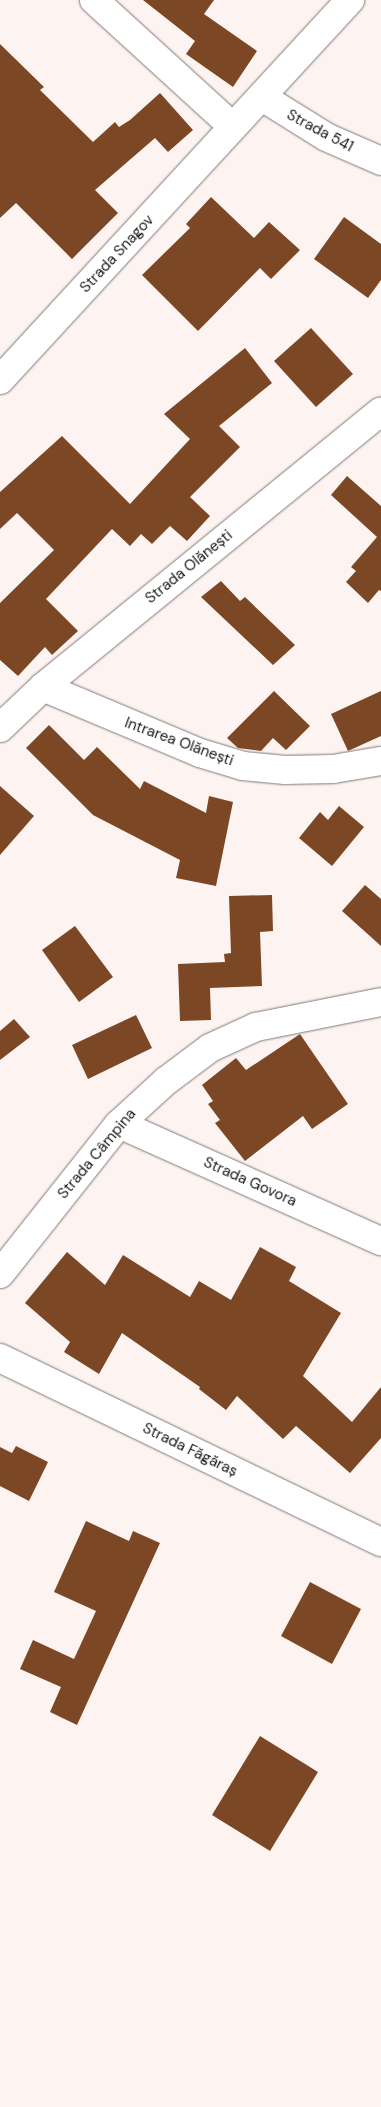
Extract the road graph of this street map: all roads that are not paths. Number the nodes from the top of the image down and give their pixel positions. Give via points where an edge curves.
1 (94, 0) edge
2 (350, 0) edge
3 (262, 97) junction
4 (233, 127) junction
5 (381, 161) edge
6 (0, 380) edge
7 (381, 411) edge
8 (43, 686) junction
9 (0, 728) edge
10 (381, 761) edge
11 (381, 1002) edge
12 (119, 1124) junction
13 (381, 1241) edge
14 (0, 1274) edge
15 (0, 1358) edge
16 (381, 1542) edge

1 - 4 street
2 - 3 street, Strada Snagov
3 - 4 street, Strada Snagov
3 - 5 street, Strada 541 via 326,137
4 - 6 street, Strada Snagov
7 - 8 street, Strada Olănești
8 - 9 street, Strada Olănești
8 - 10 street, Intrarea Olănești via 200,753 243,766 285,770 333,769
11 - 12 street, Strada Câmpina via 256,1027 210,1048 166,1080
12 - 13 street, Strada Govora
12 - 14 street, Strada Câmpina
15 - 16 street, Strada Făgăraș

